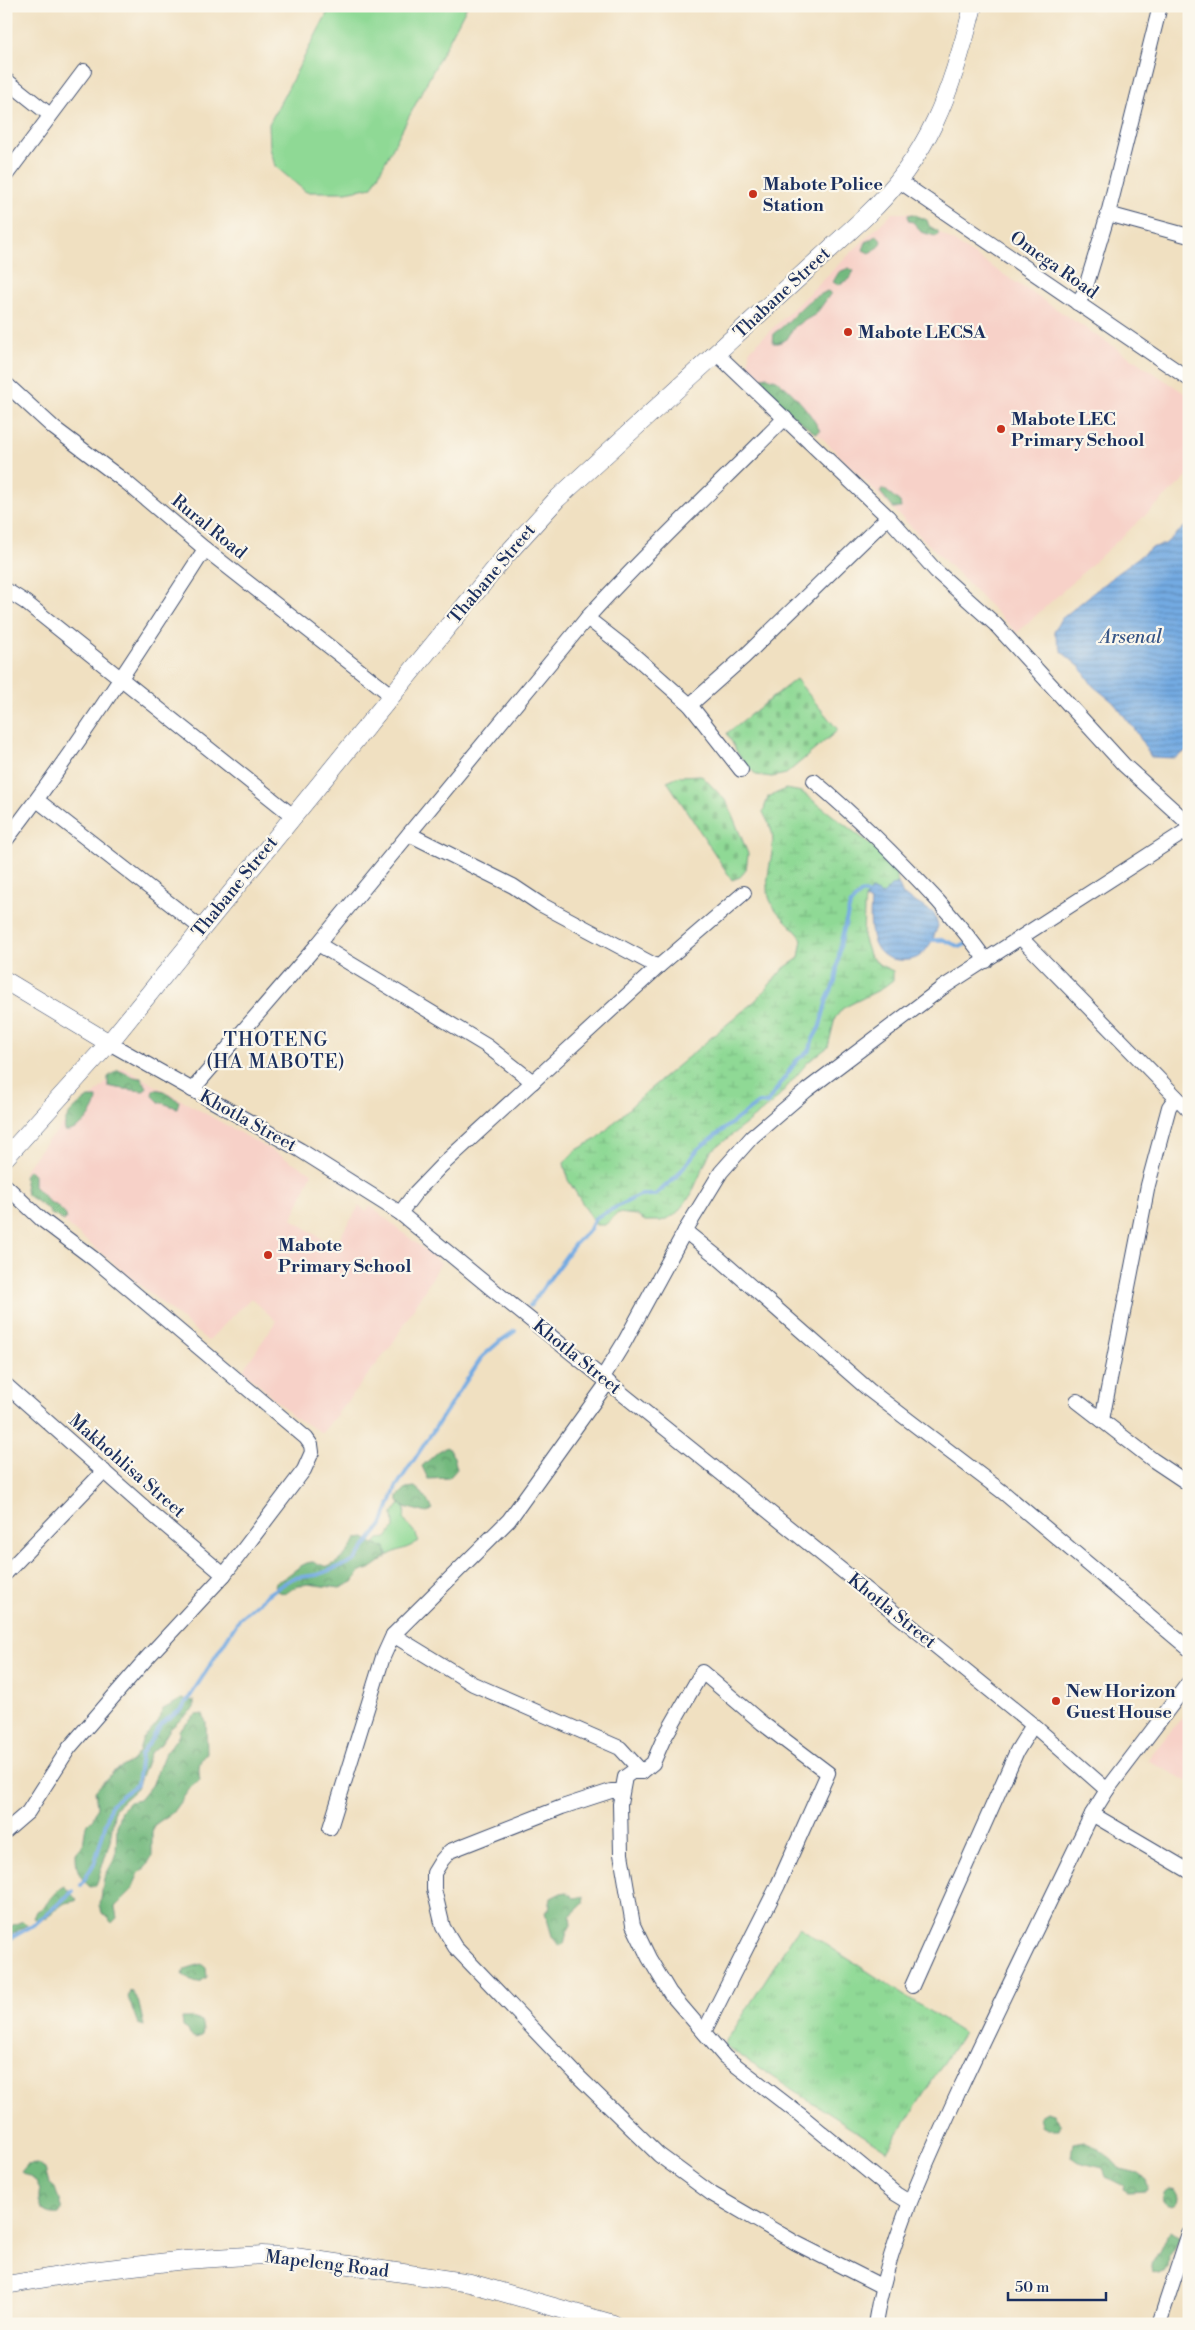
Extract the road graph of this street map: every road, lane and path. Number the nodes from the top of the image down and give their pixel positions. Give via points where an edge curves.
1 (973, 6) edge
2 (1160, 6) edge
3 (84, 70) dead end
4 (6, 80) edge
5 (50, 115) junction
6 (6, 175) edge
7 (899, 181) junction
8 (1108, 214) junction
9 (1189, 236) edge
10 (1076, 304) junction
11 (716, 353) junction
12 (1189, 379) edge
13 (6, 384) edge
14 (785, 418) junction
15 (888, 517) junction
16 (205, 549) junction
17 (6, 590) edge
18 (587, 618) junction
19 (121, 679) junction
20 (391, 695) junction
21 (690, 705) junction
22 (741, 770) dead end
23 (814, 780) dead end
24 (37, 800) junction
25 (292, 816) junction
26 (1189, 824) edge
27 (1189, 829) edge
28 (409, 834) junction
29 (6, 840) edge
30 (744, 893) dead end
31 (202, 928) junction
32 (1021, 938) junction
33 (318, 944) junction
34 (986, 961) junction
35 (658, 967) junction
36 (6, 981) edge
37 (109, 1043) junction
38 (533, 1082) junction
39 (192, 1090) junction
40 (1176, 1097) junction
41 (1189, 1110) edge
42 (6, 1157) edge
43 (6, 1186) edge
44 (400, 1213) junction
45 (685, 1231) junction
46 (605, 1380) junction
47 (6, 1385) edge
48 (1077, 1400) dead end
49 (1102, 1420) junction
50 (104, 1471) junction
51 (1189, 1484) edge
52 (6, 1573) edge
53 (224, 1575) junction
54 (393, 1636) junction
55 (1189, 1649) edge
56 (1189, 1682) edge
57 (1033, 1725) junction
58 (642, 1772) junction
59 (1107, 1790) junction
60 (622, 1791) junction
61 (1092, 1814) junction
62 (330, 1828) dead end
63 (6, 1831) edge
64 (1189, 1871) edge
65 (912, 1986) dead end
66 (704, 2032) junction
67 (909, 2202) junction
68 (1189, 2233) edge
69 (6, 2285) edge
70 (881, 2286) junction
71 (613, 2324) edge
72 (875, 2324) edge
73 (1160, 2324) edge

1 - 7 street, Thabane Street via 959,65 940,114
2 - 8 street
3 - 5 street
4 - 5 street
5 - 6 street
7 - 10 street, Omega Road
7 - 11 street, Thabane Street via 877,206
8 - 9 street
8 - 10 street via 1084,294
10 - 12 street, Omega Road
11 - 14 street
11 - 20 street, Thabane Street via 558,499 507,554
13 - 16 street, Rural Road via 54,428 127,483
14 - 15 street
14 - 18 street via 632,568
15 - 21 street
15 - 26 street via 936,571 995,624 1124,765
16 - 19 street
16 - 20 street, Rural Road
17 - 19 street
18 - 21 street
18 - 28 street
19 - 24 street
19 - 25 street
20 - 25 street, Thabane Street
21 - 22 street
23 - 34 street via 914,875 974,941
24 - 29 street
24 - 31 street
25 - 31 street, Thabane Street
27 - 32 street
28 - 33 street
28 - 35 street via 512,886
30 - 35 street
31 - 37 street, Thabane Street
32 - 34 street
32 - 40 street
33 - 38 street via 487,1046
33 - 39 street
34 - 45 street via 942,988 752,1136 721,1172
35 - 38 street
36 - 37 street, Khotla Street
37 - 39 street, Khotla Street
37 - 42 street, Thabane Street
38 - 44 street via 442,1165
39 - 44 street, Khotla Street via 300,1150
40 - 41 street
40 - 49 street via 1170,1107 1148,1185
43 - 53 street via 41,1219 279,1413 311,1445 312,1452 304,1470
44 - 46 street, Khotla Street
45 - 46 street
45 - 55 street via 869,1390 1004,1493
46 - 54 street via 509,1520
46 - 57 street, Khotla Street
47 - 50 street, Makhohlisa Street
48 - 49 street
49 - 51 street
50 - 52 street
50 - 53 street, Makhohlisa Street
53 - 63 street via 69,1748 28,1812
54 - 58 street via 473,1684 620,1748
54 - 62 street via 383,1657
56 - 59 street
57 - 59 street, Khotla Street
57 - 65 street via 1017,1751
58 - 60 street via 632,1772 626,1777
58 - 66 street via 653,1763 702,1672 828,1773 778,1885
59 - 61 street
60 - 66 street via 621,1854 633,1925 648,1958 670,1993
60 - 70 street via 611,1791 562,1807 450,1851 434,1872 434,1889 443,1927 455,1947 659,2155 712,2194 796,2243
61 - 64 street
61 - 67 street via 983,2039
66 - 67 street via 725,2057
67 - 70 street
68 - 73 street
69 - 71 street, Mapeleng Road via 185,2260 278,2256 470,2283
70 - 72 street

